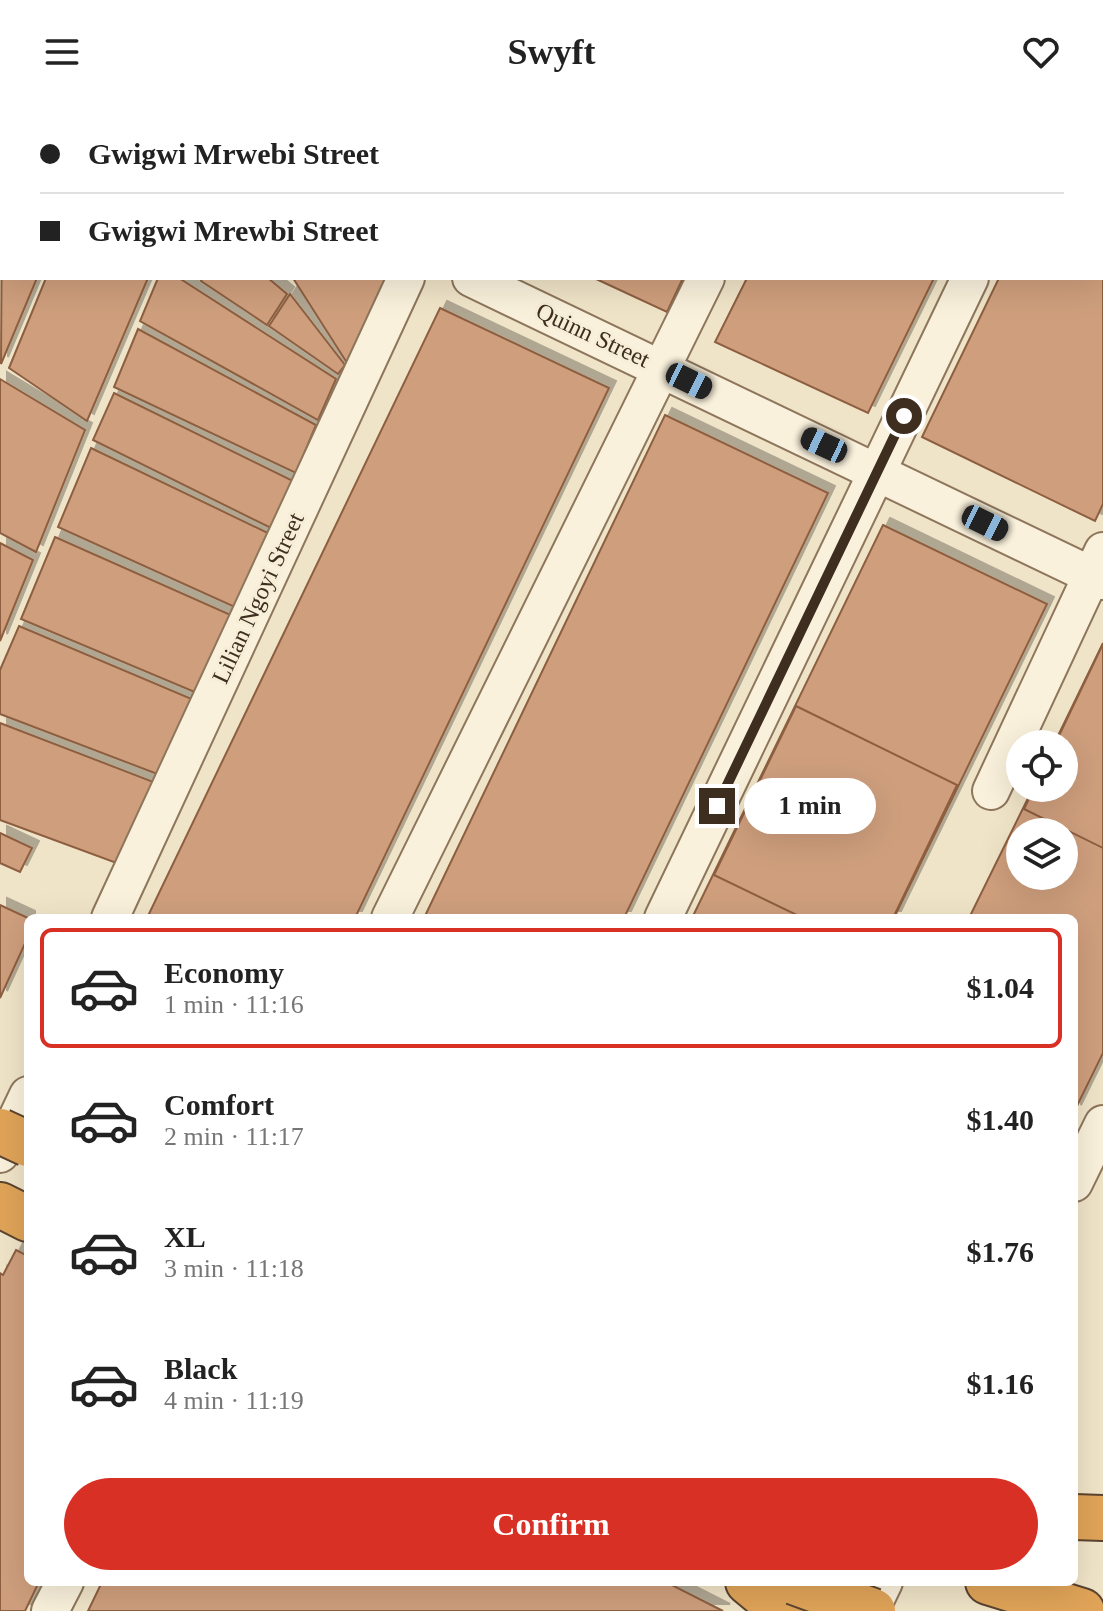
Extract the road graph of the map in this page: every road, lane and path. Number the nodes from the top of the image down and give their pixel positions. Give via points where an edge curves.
1 (405, 280) edge
2 (475, 280) edge
3 (705, 280) edge
4 (969, 280) edge
5 (662, 368) junction
6 (878, 471) junction
7 (1099, 569) edge
8 (991, 791) dead end
9 (112, 914) edge
10 (392, 914) edge
11 (665, 914) edge
12 (0, 1081) edge
13 (24, 1093) edge
14 (24, 1103) edge
15 (1103, 1124) edge
16 (0, 1131) edge
17 (24, 1142) edge
18 (0, 1154) edge
19 (1078, 1175) edge
20 (0, 1205) edge
21 (24, 1217) edge
22 (1078, 1517) edge
23 (1103, 1518) edge
24 (63, 1586) edge
25 (753, 1586) edge
26 (805, 1586) edge
27 (882, 1586) edge
28 (1001, 1586) edge
29 (50, 1611) edge
30 (783, 1611) edge
31 (871, 1611) edge
32 (1082, 1611) edge

1 - 9 street, Lilian Ngoyi Street
2 - 5 street, Quinn Street
3 - 5 street
4 - 6 street
5 - 6 street, Quinn Street
5 - 10 street
6 - 7 street, Quinn Street
6 - 11 street
7 - 8 street
12 - 13 street
14 - 18 street
15 - 19 street
16 - 17 highway, bridge
20 - 21 highway
22 - 23 highway
24 - 29 street
25 - 30 highway
26 - 31 highway, bridge
27 - 31 street
28 - 32 highway

